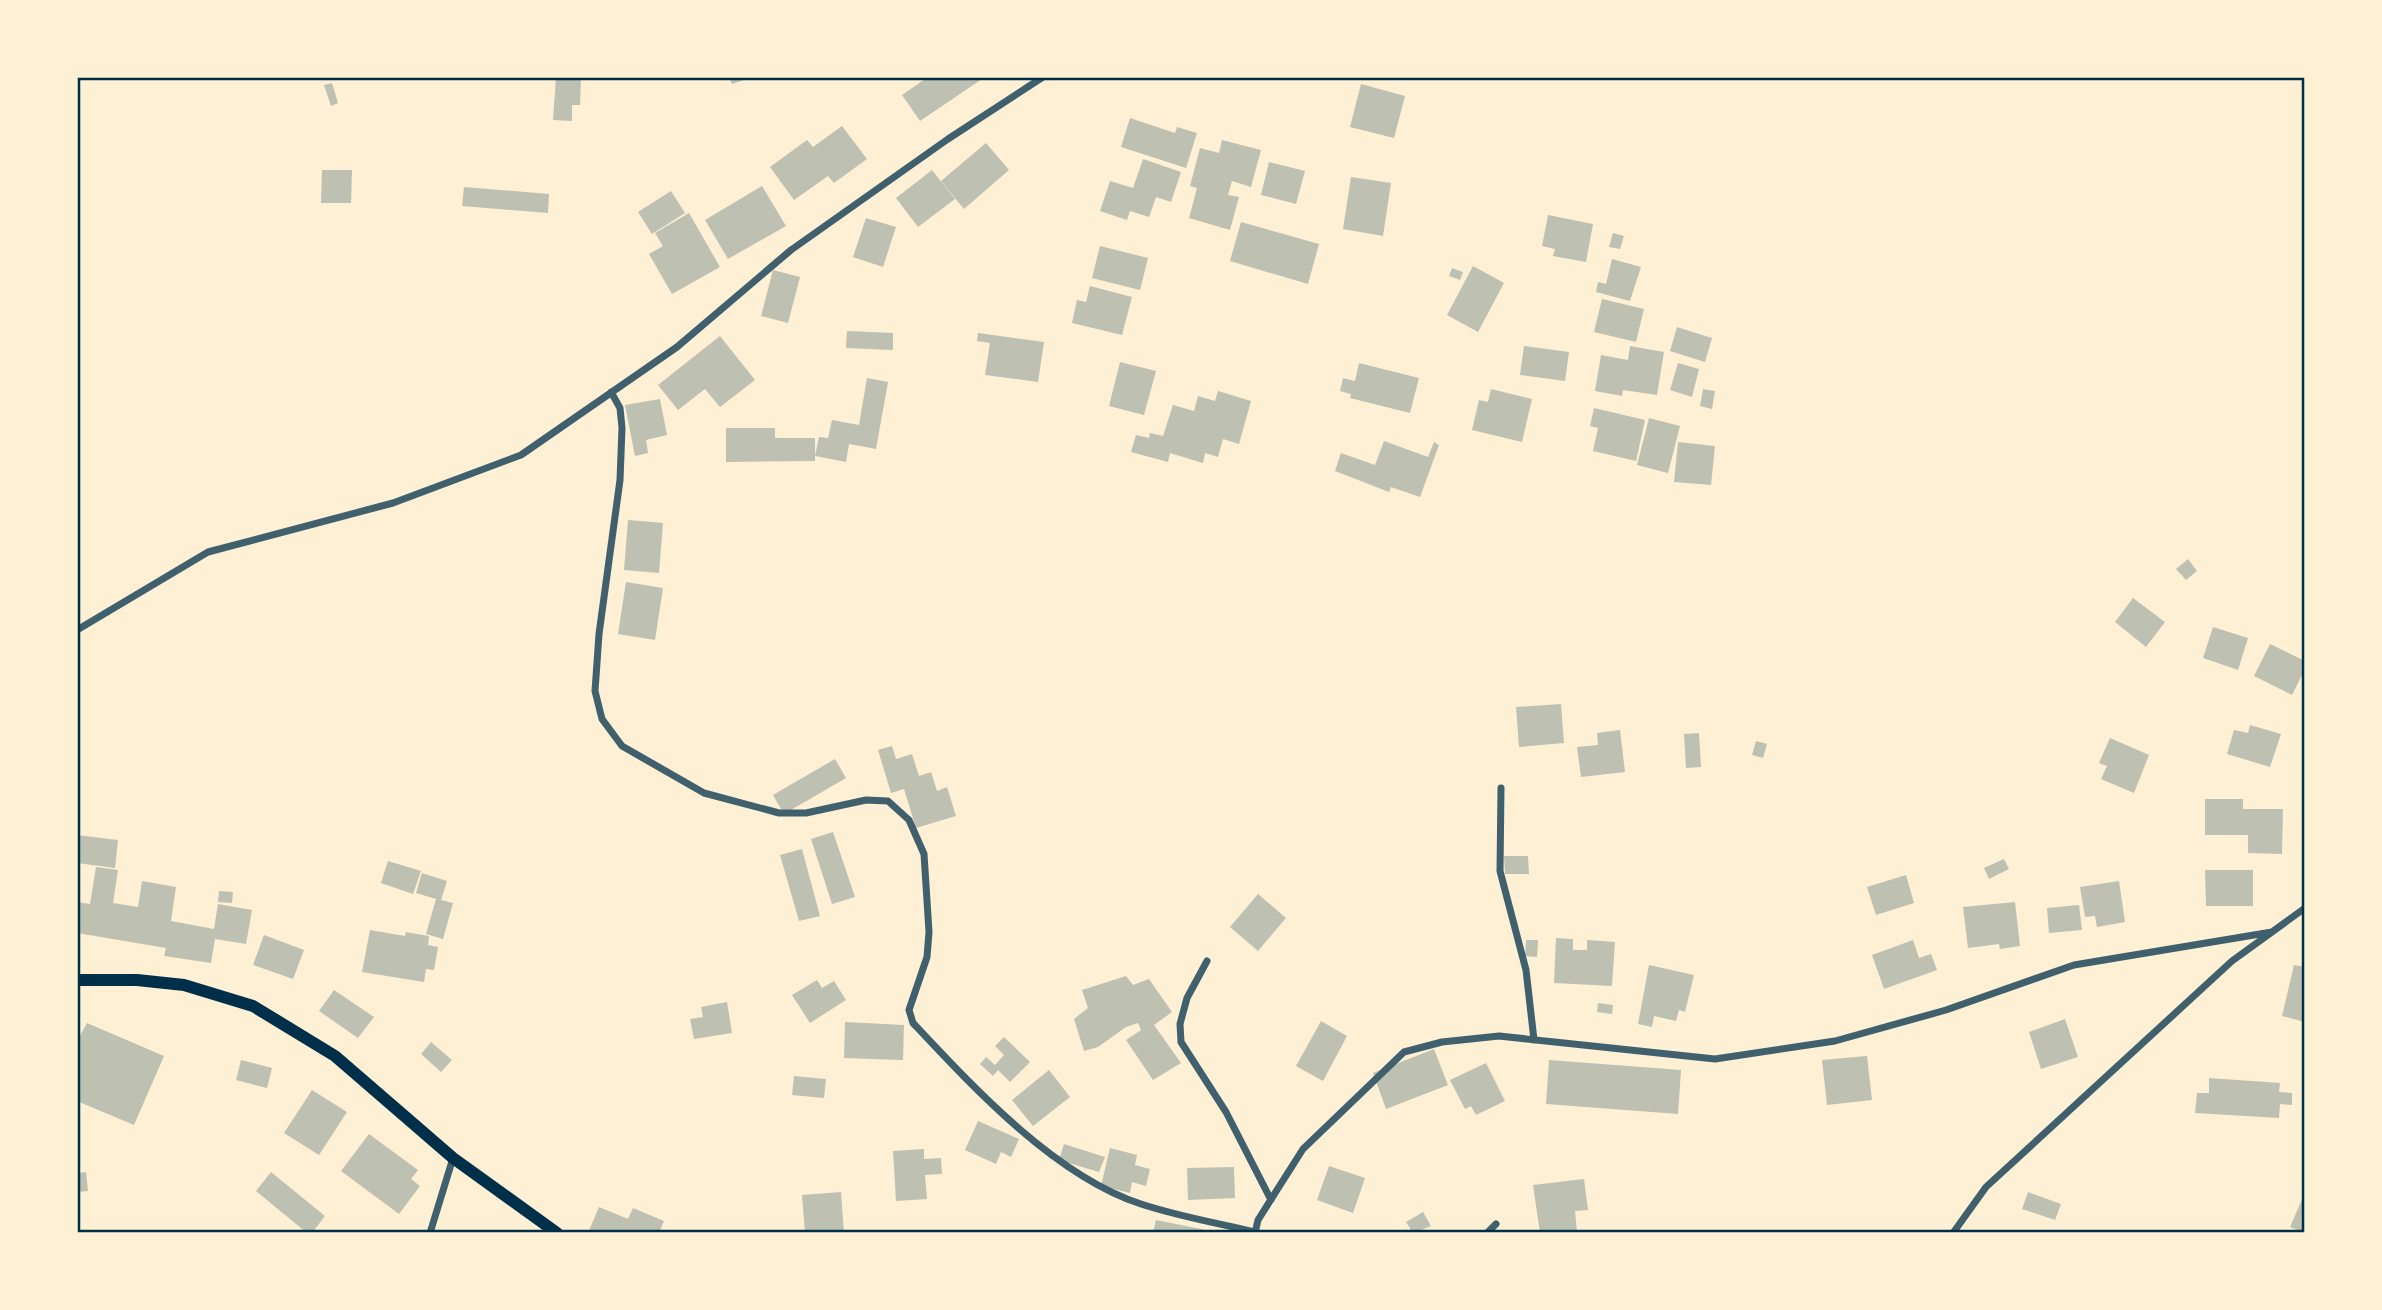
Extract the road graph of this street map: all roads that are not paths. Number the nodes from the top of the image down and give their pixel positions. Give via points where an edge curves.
1 (1043, 77) edge
2 (611, 392) junction
3 (77, 630) edge
4 (1501, 788) dead end
5 (2305, 908) edge
6 (2272, 932) junction
7 (1207, 961) dead end
8 (77, 981) edge
9 (1534, 1040) junction
10 (453, 1158) junction
11 (1271, 1200) junction
12 (1496, 1224) dead end
13 (1255, 1232) edge
14 (430, 1233) edge
15 (557, 1233) edge
16 (1487, 1233) edge
17 (1953, 1233) edge

1 - 2 street via 791,250 677,346
2 - 3 street via 521,454 393,503 208,552
2 - 13 street via 620,408 620,480 595,691 602,719 622,747 704,793 779,813 888,801 909,820 924,854 928,957 909,1010 913,1023 992,1108 1088,1180 1140,1204
4 - 9 street via 1500,872 1526,970
5 - 6 street
6 - 9 street via 2074,965 1946,1010 1835,1041 1715,1059
6 - 17 street via 2232,961 1986,1187
7 - 11 street via 1187,998 1181,1042 1226,1112
8 - 10 main road via 184,985 253,1006 335,1056
9 - 11 street via 1499,1036 1442,1042 1404,1052 1303,1149
10 - 14 street
10 - 15 main road
11 - 13 street
12 - 16 street

